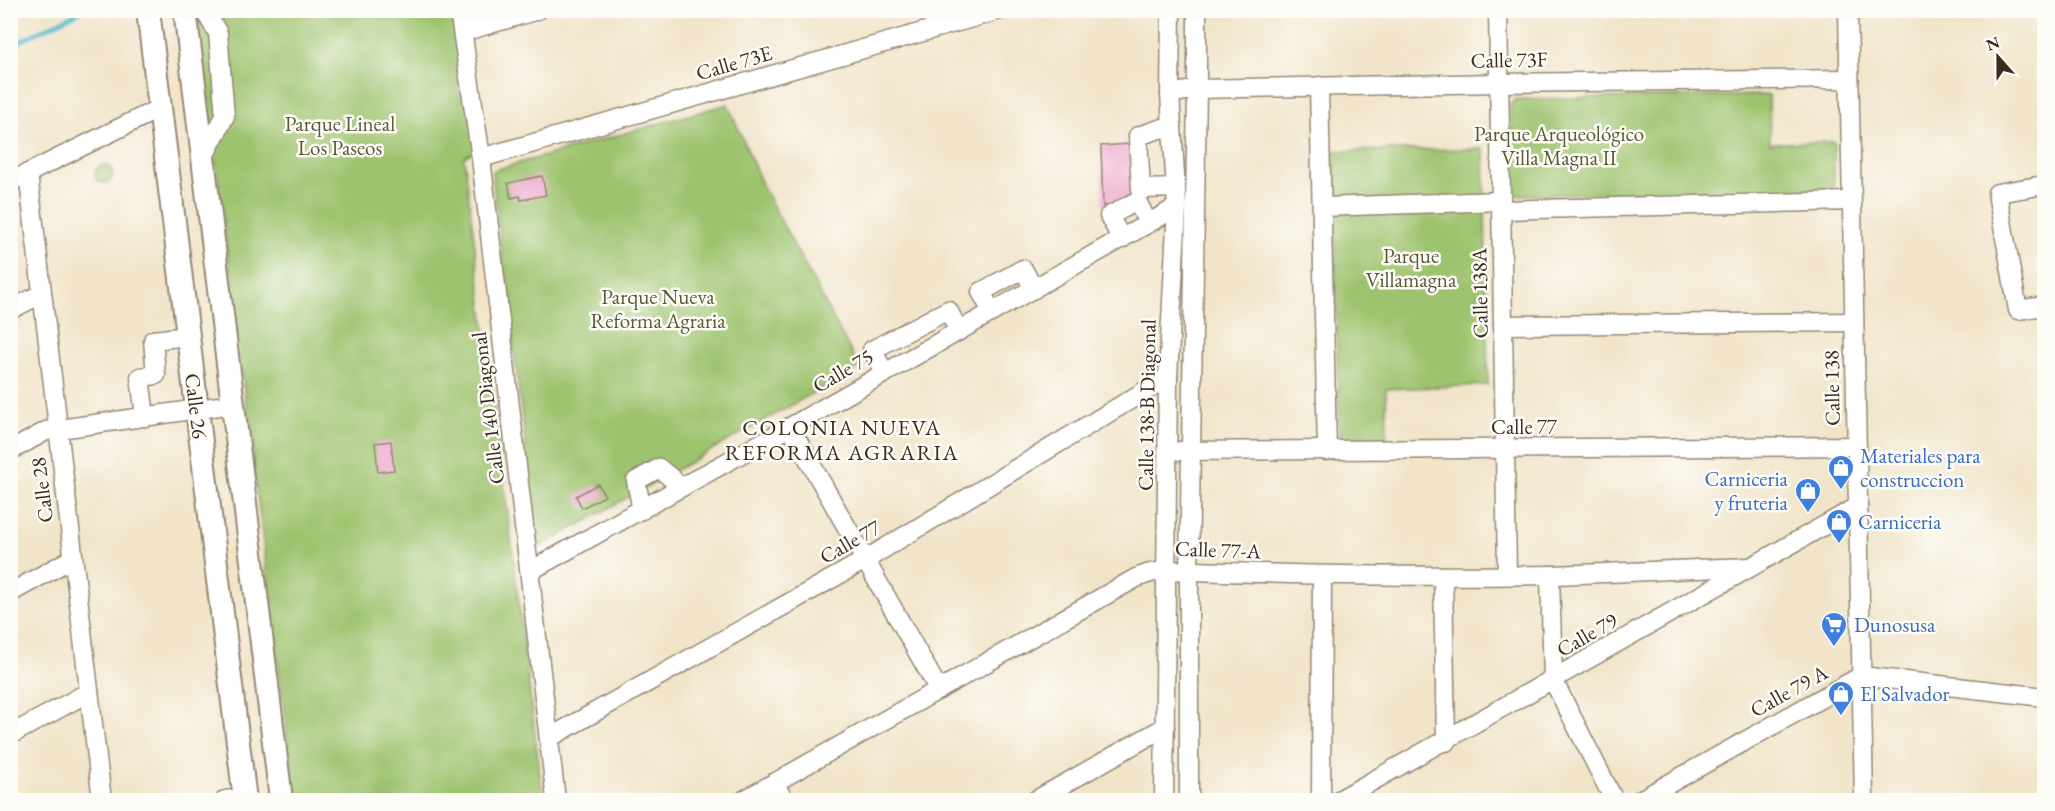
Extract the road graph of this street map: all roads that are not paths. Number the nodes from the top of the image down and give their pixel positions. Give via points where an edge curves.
1 (148, 10) edge
2 (185, 10) edge
3 (204, 10) edge
4 (459, 10) edge
5 (538, 10) edge
6 (1000, 10) edge
7 (1171, 10) edge
8 (1197, 10) edge
9 (1498, 10) edge
10 (1848, 10) edge
11 (463, 32) junction
12 (1849, 79) junction
13 (1499, 83) junction
14 (1319, 86) junction
15 (1197, 89) junction
16 (1170, 94) junction
17 (160, 108) junction
18 (1172, 125) junction
19 (203, 158) junction
20 (481, 158) junction
21 (28, 173) junction
22 (10, 182) edge
23 (2044, 185) edge
24 (1177, 197) junction
25 (1851, 201) junction
26 (1501, 206) junction
27 (1322, 207) junction
28 (1148, 223) junction
29 (1122, 238) junction
30 (41, 294) junction
31 (2044, 306) edge
32 (10, 310) edge
33 (1853, 322) junction
34 (1503, 325) junction
35 (959, 331) junction
36 (188, 336) junction
37 (885, 373) junction
38 (1168, 377) junction
39 (233, 404) junction
40 (197, 410) junction
41 (145, 417) junction
42 (790, 427) junction
43 (57, 430) junction
44 (1856, 446) junction
45 (1168, 450) junction
46 (1505, 450) junction
47 (10, 451) edge
48 (1192, 451) junction
49 (1327, 451) junction
50 (682, 487) junction
51 (1857, 507) junction
52 (642, 510) junction
53 (73, 558) junction
54 (865, 560) junction
55 (1751, 567) junction
56 (1167, 570) junction
57 (1189, 571) junction
58 (530, 572) junction
59 (1550, 574) junction
60 (1322, 575) junction
61 (1507, 575) junction
62 (1443, 576) junction
63 (10, 593) edge
64 (1861, 676) junction
65 (1553, 680) junction
66 (939, 690) junction
67 (89, 692) junction
68 (2044, 697) edge
69 (1165, 727) junction
70 (10, 735) edge
71 (549, 738) junction
72 (1446, 742) junction
73 (774, 783) junction
74 (238, 800) edge
75 (102, 801) edge
76 (281, 801) edge
77 (556, 801) edge
78 (744, 801) edge
79 (784, 801) edge
80 (1036, 801) edge
81 (1164, 801) edge
82 (1189, 801) edge
83 (1321, 801) edge
84 (1339, 801) edge
85 (1614, 801) edge
86 (1640, 801) edge
87 (1864, 801) edge

1 - 17 main road, Calle 26
2 - 19 main road, Calle 26
3 - 19 street via 218,33 225,116
4 - 11 street, Calle 140 Diagonal
5 - 11 street
6 - 20 street, Calle 73E
7 - 16 street, Calle 138-B Diagonal
8 - 15 street
9 - 13 street, Calle 138A
10 - 12 street, Calle 138
11 - 20 street, Calle 140 Diagonal
12 - 13 street, Calle 73F
12 - 25 street, Calle 138
13 - 14 street, Calle 73F
13 - 26 street, Calle 138A
14 - 15 street, Calle 73F
14 - 27 street
15 - 16 street, Calle 73F
15 - 48 street
16 - 18 street, Calle 138-B Diagonal
17 - 21 street
17 - 36 main road, Calle 26
18 - 24 street, Calle 138-B Diagonal
18 - 24 street via 1138,136 1141,189
19 - 39 main road, Calle 26
20 - 58 street, Calle 140 Diagonal
21 - 22 street
21 - 30 street, Calle 28
23 - 31 street via 1997,193 2018,310
24 - 28 street, Calle 75
24 - 38 street, Calle 138-B Diagonal
25 - 26 street
25 - 33 street, Calle 138
26 - 27 street
26 - 34 street, Calle 138A
27 - 49 street
28 - 29 street, Calle 75
28 - 29 street via 1137,201 1109,216
29 - 35 street, Calle 75
30 - 32 street
30 - 43 street, Calle 28
33 - 34 street
33 - 44 street, Calle 138
34 - 46 street, Calle 138A
35 - 37 street, Calle 75
35 - 37 street via 948,310 872,350
36 - 40 main road, Calle 26
36 - 41 street via 153,340 156,375 140,377
37 - 42 street, Calle 75
38 - 45 street, Calle 138-B Diagonal
38 - 54 street, Calle 77
39 - 40 street
39 - 76 main road, Calle 26
40 - 41 street
40 - 74 main road, Calle 26
41 - 43 street
42 - 50 street, Calle 75
42 - 54 street
43 - 47 street
43 - 53 street, Calle 28
44 - 46 street, Calle 77
44 - 51 street, Calle 138
45 - 48 street, Calle 77
45 - 56 street, Calle 138-B Diagonal
46 - 49 street, Calle 77
46 - 61 street, Calle 138A
48 - 49 street, Calle 77
48 - 57 street
50 - 52 street, Calle 75
50 - 52 street via 659,468 636,481
51 - 55 street, Calle 79
51 - 64 street, Calle 138
52 - 58 street, Calle 75
53 - 63 street
53 - 67 street, Calle 28
54 - 66 street
54 - 71 street, Calle 77
55 - 59 street, Calle 77-A
55 - 65 street, Calle 79
56 - 57 street, Calle 77-A
56 - 66 street, Calle 77-A via 1136,578
56 - 69 street, Calle 138-B Diagonal
57 - 60 street, Calle 77-A
57 - 82 street
58 - 71 street, Calle 140 Diagonal
59 - 61 street, Calle 77-A
59 - 65 street
60 - 62 street, Calle 77-A
60 - 83 street
61 - 62 street, Calle 77-A
62 - 72 street
64 - 68 street, Calle 79 A
64 - 86 street, Calle 79 A
64 - 87 street, Calle 138
65 - 72 street, Calle 79
65 - 85 street
66 - 73 street, Calle 77-A
67 - 70 street
67 - 75 street, Calle 28
69 - 80 street
69 - 81 street, Calle 138-B Diagonal
71 - 77 street, Calle 140 Diagonal
72 - 84 street, Calle 79
73 - 78 street, Calle 77-A
73 - 79 street

